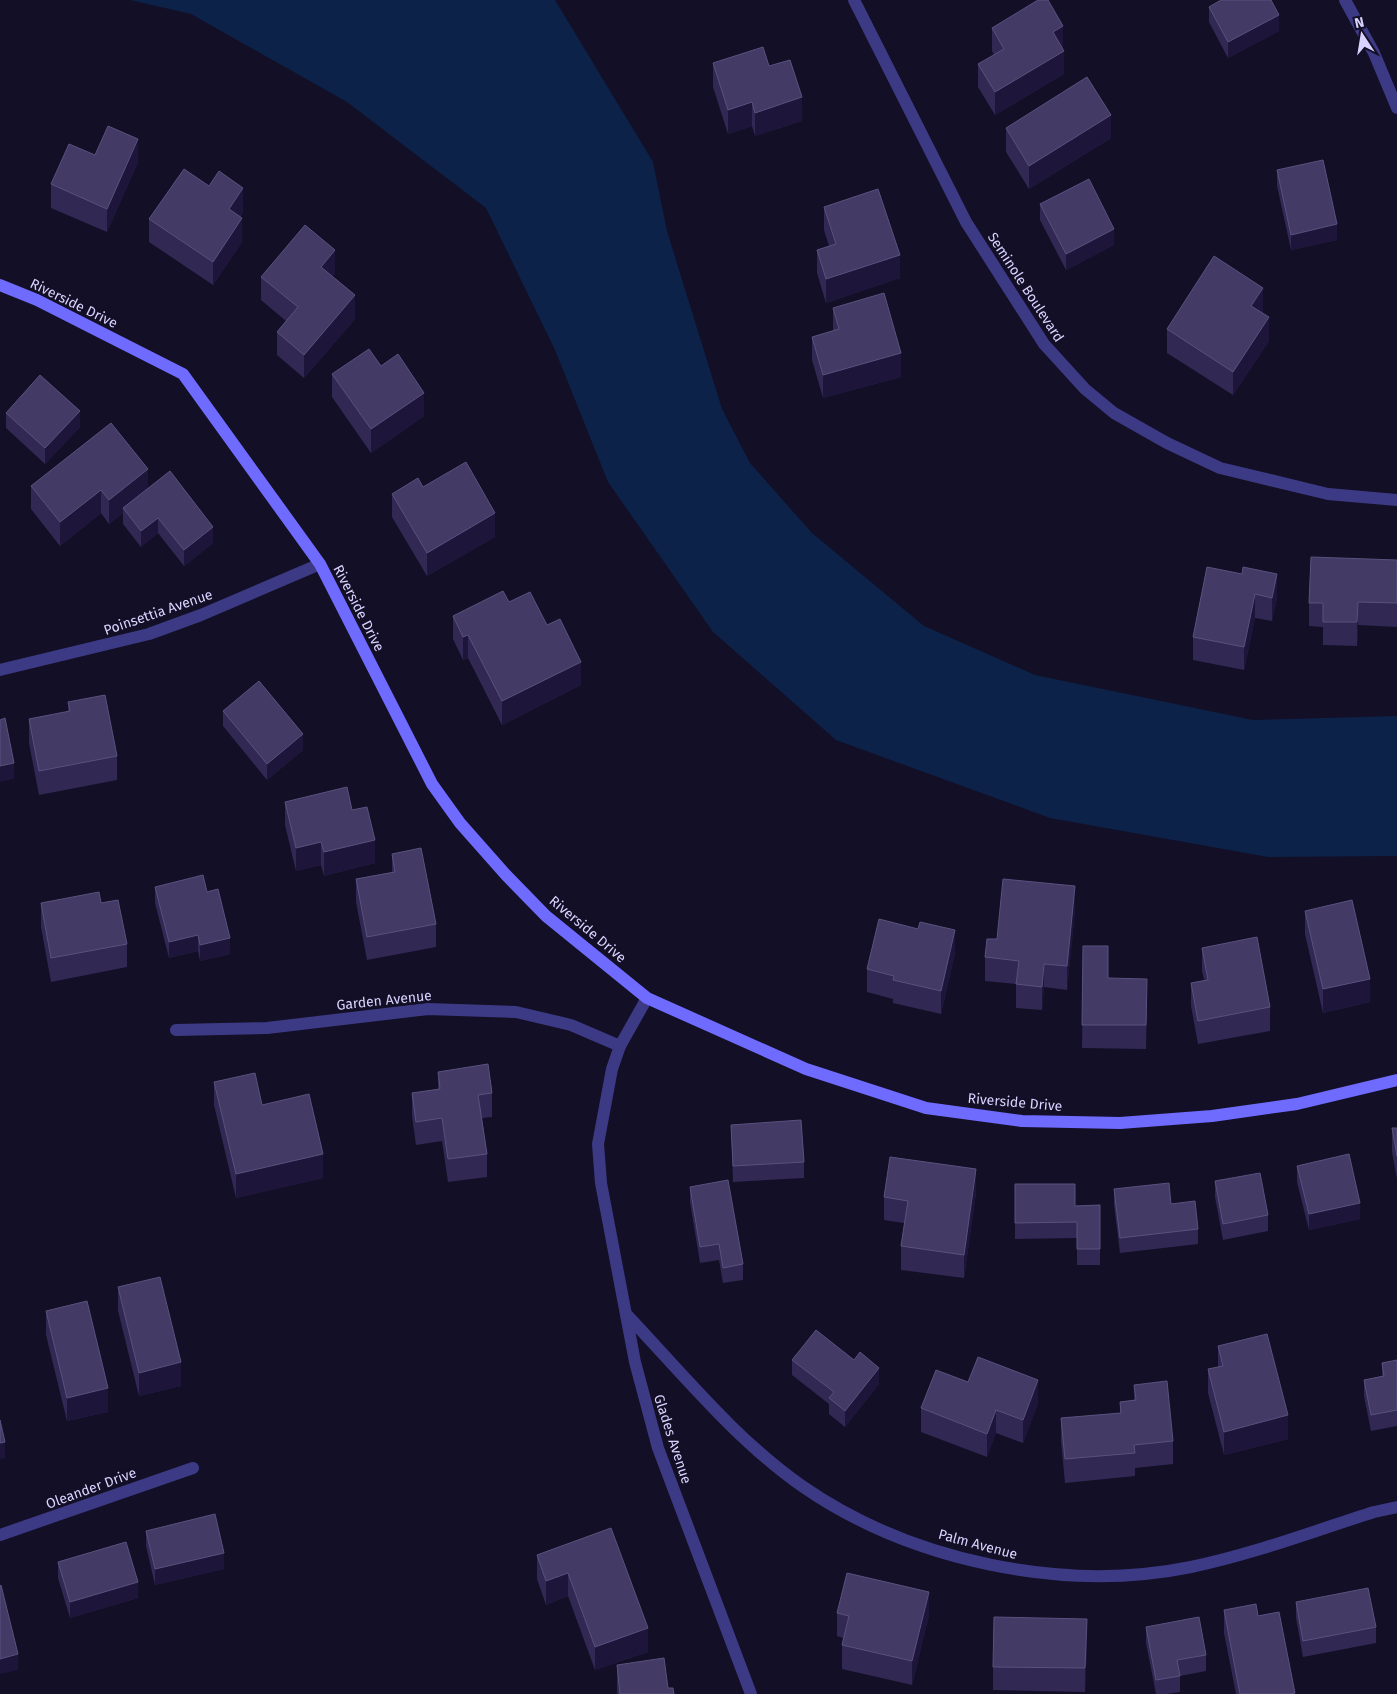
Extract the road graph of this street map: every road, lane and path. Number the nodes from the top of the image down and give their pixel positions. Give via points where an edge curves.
1 (854, 0) edge
2 (1345, 0) edge
3 (1397, 108) edge
4 (0, 285) edge
5 (1397, 500) edge
6 (320, 564) junction
7 (0, 670) edge
8 (648, 998) junction
9 (176, 1030) dead end
10 (620, 1046) junction
11 (1397, 1080) edge
12 (626, 1314) junction
13 (193, 1468) dead end
14 (1397, 1507) edge
15 (0, 1535) edge
16 (751, 1694) edge

1 - 5 street, Seminole Boulevard via 966,222 1044,344 1085,389 1114,413 1220,468 1328,494
2 - 3 street via 1374,53
4 - 6 street, Riverside Drive via 37,300 183,374
6 - 7 street, Poinsettia Avenue via 149,634
6 - 8 street, Riverside Drive via 432,784 460,823 546,916
8 - 10 street
8 - 11 street, Riverside Drive via 806,1069 916,1105 1022,1121 1120,1123 1212,1116 1297,1104
9 - 10 street, Garden Avenue via 267,1028 428,1009 516,1012 571,1025
10 - 12 street, Glades Avenue via 604,1104 598,1144 601,1183
12 - 14 street, Palm Avenue via 730,1424 802,1486 845,1512 892,1533 985,1564 1075,1576 1154,1572 1232,1557
12 - 16 street, Glades Avenue via 658,1448
13 - 15 street, Oleander Drive

